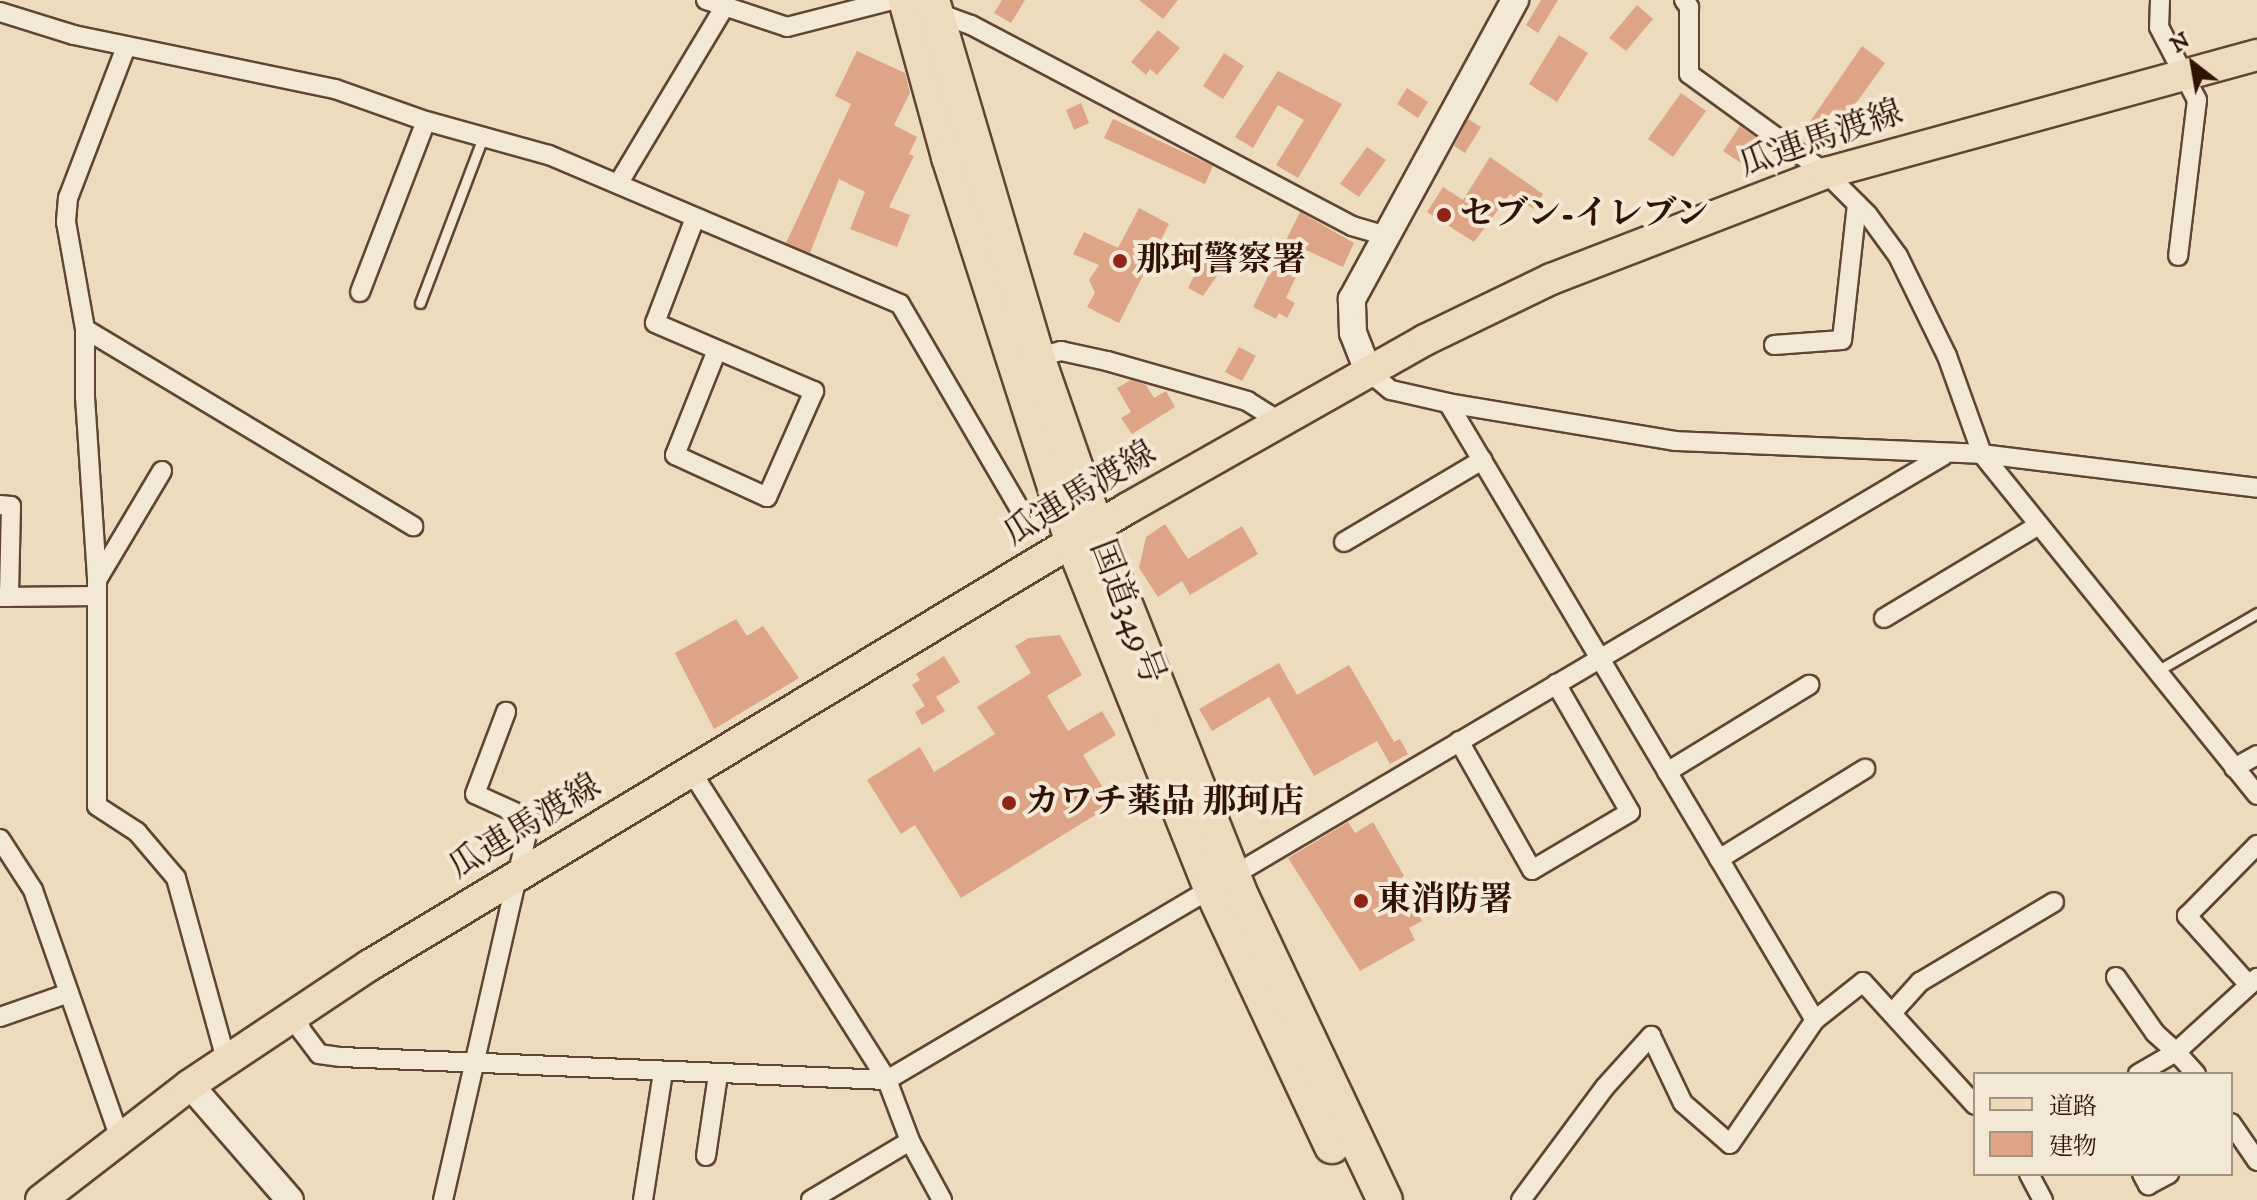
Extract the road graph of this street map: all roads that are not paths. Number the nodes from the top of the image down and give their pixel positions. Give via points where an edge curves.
1 (706, 0) edge
2 (893, 0) edge
3 (1515, 0) edge
4 (1684, 0) edge
5 (2160, 0) edge
6 (921, 3) edge
7 (723, 9) junction
8 (0, 12) edge
9 (126, 47) junction
10 (2257, 55) edge
11 (2183, 75) junction
12 (426, 121) junction
13 (483, 137) junction
14 (1826, 173) junction
15 (618, 184) junction
16 (1857, 204) junction
17 (695, 218) junction
18 (1383, 235) junction
19 (2178, 256) dead end
20 (360, 292) dead end
21 (420, 303) dead end
22 (85, 329) junction
23 (1774, 345) dead end
24 (717, 350) junction
25 (1037, 357) junction
26 (1368, 371) junction
27 (1448, 403) junction
28 (1278, 420) junction
29 (1982, 454) junction
30 (1943, 456) junction
31 (1482, 460) junction
32 (162, 471) dead end
33 (2257, 488) edge
34 (0, 505) edge
35 (1021, 511) dead end
36 (413, 526) dead end
37 (2037, 526) junction
38 (1084, 535) junction
39 (1344, 542) dead end
40 (97, 588) junction
41 (4, 597) edge
42 (2257, 613) edge
43 (1884, 618) dead end
44 (1599, 658) junction
45 (2154, 672) junction
46 (1556, 684) junction
47 (1809, 685) dead end
48 (506, 712) dead end
49 (1459, 741) junction
50 (2257, 755) edge
51 (2234, 768) junction
52 (1865, 769) dead end
53 (691, 771) junction
54 (1667, 772) junction
55 (2257, 795) edge
56 (0, 839) edge
57 (2257, 845) edge
58 (1719, 859) junction
59 (514, 878) junction
60 (1221, 882) junction
61 (2054, 902) dead end
62 (2116, 977) dead end
63 (2253, 982) edge
64 (69, 993) junction
65 (296, 1012) junction
66 (1892, 1013) junction
67 (0, 1017) edge
68 (1815, 1020) junction
69 (2176, 1052) junction
70 (226, 1060) junction
71 (473, 1063) junction
72 (2141, 1072) edge
73 (2194, 1072) edge
74 (663, 1073) junction
75 (718, 1075) junction
76 (887, 1080) junction
77 (190, 1085) junction
78 (1973, 1103) edge
79 (2234, 1132) edge
80 (120, 1138) junction
81 (910, 1141) junction
82 (706, 1156) dead end
83 (2257, 1161) edge
84 (2030, 1176) edge
85 (2165, 1176) edge
86 (2146, 1186) edge
87 (2037, 1198) edge
88 (42, 1200) edge
89 (290, 1200) edge
90 (443, 1200) edge
91 (643, 1200) edge
92 (811, 1200) edge
93 (942, 1200) edge
94 (1359, 1200) edge
95 (1385, 1200) edge
96 (1521, 1200) edge

1 - 7 street
2 - 7 street via 787,27
3 - 18 street
4 - 14 street via 1689,7 1689,74
5 - 11 street via 2159,27
6 - 18 street via 1352,226
6 - 25 highway, 国道349号
6 - 38 highway, 国道349号 via 949,157
7 - 15 street
8 - 9 street
9 - 12 street via 335,89
9 - 22 street via 68,198 66,222
10 - 11 main road, 瓜連馬渡線
11 - 14 main road, 瓜連馬渡線
11 - 19 street via 2197,100
12 - 13 street
12 - 20 street
13 - 15 street via 549,155
13 - 21 lane
14 - 16 street
14 - 26 main road, 瓜連馬渡線 via 1551,279
15 - 17 street
16 - 23 street via 1842,340
16 - 29 street via 1898,256 1947,356
17 - 24 street via 655,323
17 - 35 street via 900,304
18 - 26 street via 1352,299 1353,333
22 - 36 street
22 - 40 street
24 - 24 street via 814,391 767,497 675,455
25 - 28 street via 1061,351 1107,361 1247,401
25 - 38 highway, 国道349号
26 - 27 street via 1391,390
26 - 28 main road, 瓜連馬渡線
27 - 30 street via 1675,441 1868,445
27 - 31 street
28 - 38 main road, 瓜連馬渡線
29 - 30 street
29 - 33 street
29 - 37 street
30 - 44 street
31 - 39 street
31 - 44 street
32 - 40 street
34 - 41 street via 11,506
37 - 43 street
37 - 45 street
38 - 53 main road, 瓜連馬渡線
38 - 60 highway, 国道349号
40 - 41 street
40 - 70 street via 97,806 137,832 176,878
42 - 45 lane
44 - 46 street
44 - 54 street
45 - 51 street
46 - 49 street
46 - 49 street via 1630,812 1532,870
47 - 54 street
48 - 59 street via 475,794 530,819
49 - 60 street
50 - 51 street
51 - 55 street
52 - 58 street
53 - 59 main road, 瓜連馬渡線
53 - 76 street
54 - 58 street
56 - 64 street via 33,890
57 - 63 street via 2187,916
58 - 68 street
59 - 65 main road, 瓜連馬渡線
59 - 71 street
60 - 76 street
60 - 94 highway, 国道349号
60 - 95 highway, 国道349号
61 - 66 street via 1920,982
62 - 69 street via 2155,1033
63 - 69 street
64 - 67 street
64 - 80 street
65 - 70 main road, 瓜連馬渡線
65 - 71 street via 301,1030 319,1054
66 - 68 street via 1863,982
66 - 78 street
68 - 96 street via 1730,1144 1683,1103 1651,1036 1605,1087
69 - 72 street
69 - 73 street
70 - 77 main road, 瓜連馬渡線
71 - 74 street
71 - 90 street
74 - 75 street
74 - 91 street
75 - 76 street
75 - 82 street
76 - 81 street
77 - 80 main road, 瓜連馬渡線
77 - 89 street
79 - 83 street
80 - 88 main road, 瓜連馬渡線
81 - 92 street
81 - 93 street
84 - 87 street
85 - 86 street

